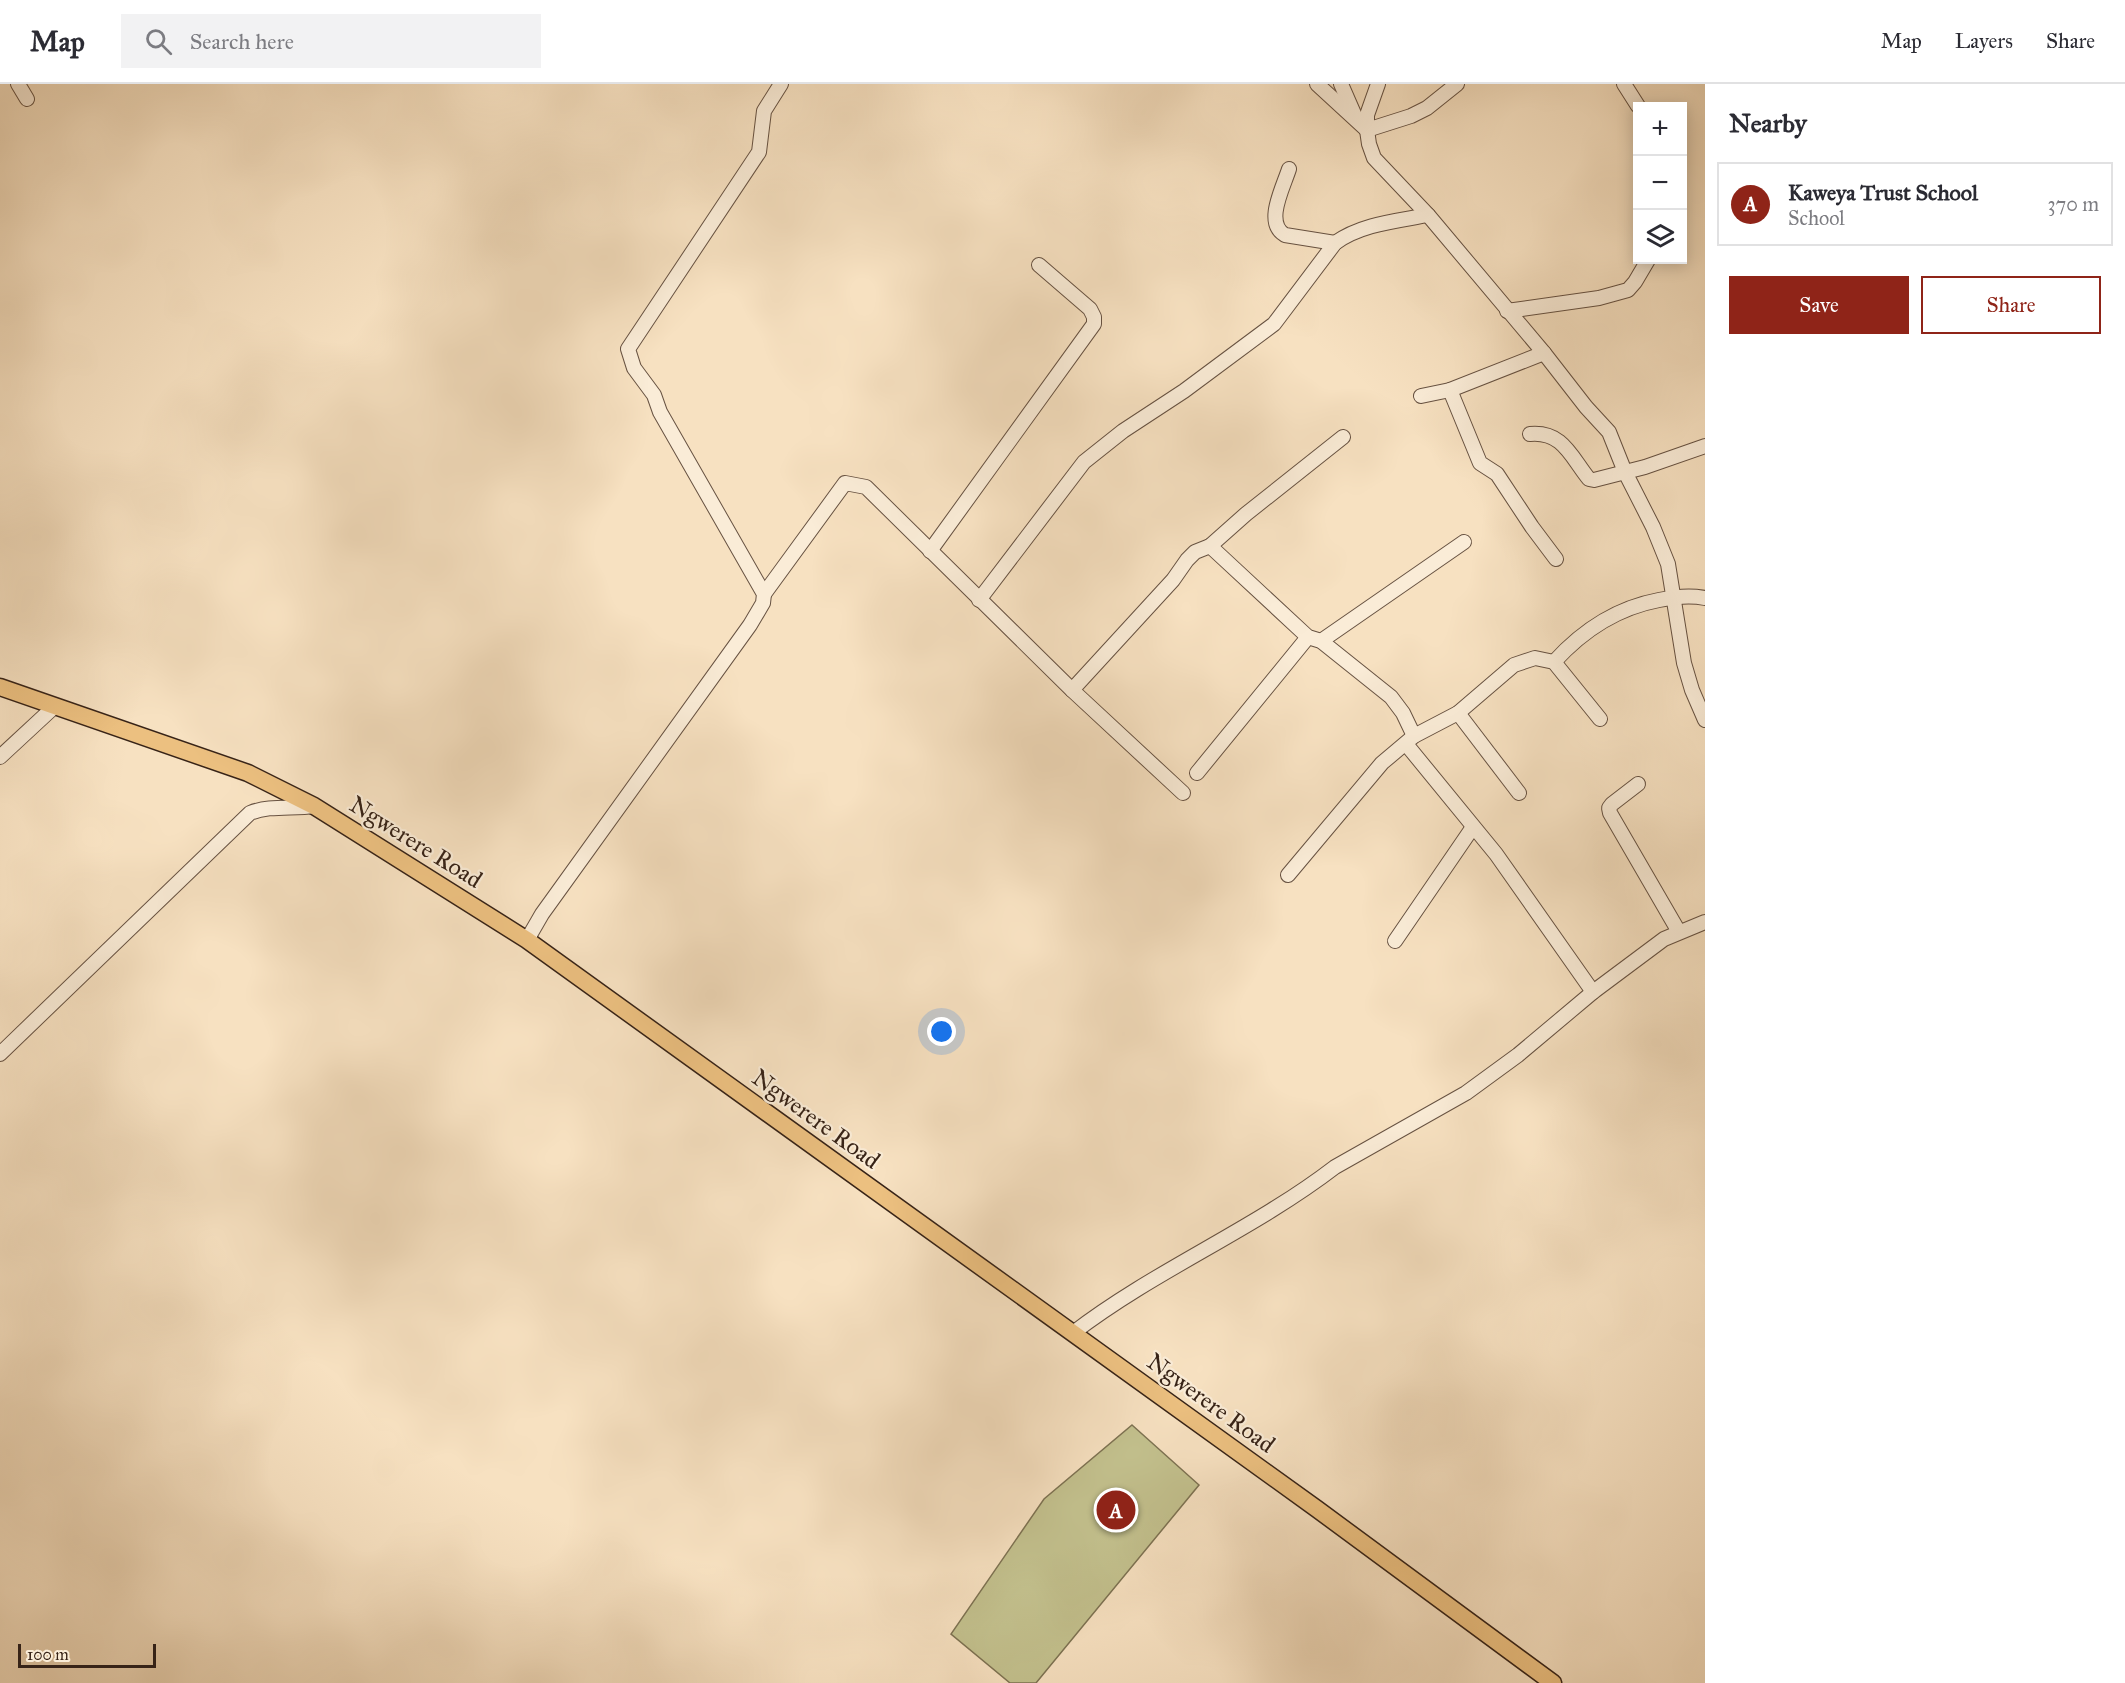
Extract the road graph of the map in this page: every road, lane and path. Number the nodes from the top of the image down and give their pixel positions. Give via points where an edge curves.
1 (18, 84) edge
2 (782, 84) edge
3 (1317, 84) edge
4 (1341, 84) edge
5 (1378, 84) edge
6 (1457, 84) edge
7 (1624, 84) edge
8 (27, 99) dead end
9 (1635, 102) edge
10 (1363, 127) junction
11 (1289, 169) dead end
12 (1428, 215) junction
13 (1335, 243) junction
14 (1646, 264) edge
15 (1039, 265) dead end
16 (1507, 311) junction
17 (1544, 353) junction
18 (1450, 390) junction
19 (1421, 396) dead end
20 (1530, 434) dead end
21 (1343, 437) dead end
22 (1705, 447) edge
23 (1624, 472) junction
24 (1464, 542) dead end
25 (1210, 546) junction
26 (930, 550) junction
27 (1556, 559) dead end
28 (764, 594) junction
29 (1672, 598) junction
30 (1705, 598) edge
31 (979, 600) junction
32 (1315, 639) junction
33 (1554, 662) junction
34 (0, 687) edge
35 (1072, 690) junction
36 (55, 706) junction
37 (1458, 713) junction
38 (1600, 720) dead end
39 (1705, 720) edge
40 (1410, 740) junction
41 (0, 757) edge
42 (1197, 773) dead end
43 (1638, 784) dead end
44 (1183, 793) dead end
45 (1519, 793) dead end
46 (314, 806) junction
47 (1473, 827) junction
48 (1288, 874) dead end
49 (1705, 922) edge
50 (1679, 932) junction
51 (527, 940) junction
52 (1395, 941) dead end
53 (1593, 992) junction
54 (0, 1054) edge
55 (1073, 1333) junction
56 (1553, 1683) edge

1 - 8 street
2 - 28 street via 764,111 759,152 628,349 634,368 654,395
3 - 10 street
4 - 10 street
5 - 10 street
6 - 10 street via 1410,116
7 - 9 street
10 - 12 street via 1374,158
11 - 13 street via 1275,213 1279,232
12 - 13 street via 1360,229
12 - 16 street
13 - 31 street via 1274,324 1084,462
14 - 16 street via 1628,290
15 - 26 street via 1090,309 1094,324
16 - 17 street
17 - 18 street
17 - 23 street via 1609,432
18 - 19 street
18 - 27 street via 1480,463 1497,474
20 - 23 street via 1554,436 1589,479
21 - 25 street
22 - 23 street
23 - 29 street via 1665,557
24 - 32 street
25 - 32 street
25 - 35 street via 1194,552
26 - 28 street via 866,487 845,483
26 - 31 street
28 - 51 street via 750,625 565,881
29 - 30 street
29 - 33 street via 1641,604 1599,622
29 - 39 street via 1684,663
31 - 35 street
32 - 40 street via 1391,697 1403,713
32 - 42 street
33 - 37 street via 1535,658 1514,665
33 - 38 street
34 - 36 main road, Ngwerere Road
35 - 44 street
36 - 41 street
36 - 46 main road, Ngwerere Road via 248,773
37 - 40 street
37 - 45 street
40 - 47 street
40 - 48 street via 1382,763
43 - 50 street via 1612,804 1610,813
46 - 51 main road, Ngwerere Road
46 - 54 street via 260,808 250,813
47 - 52 street
47 - 53 street
49 - 50 street
50 - 53 street
51 - 55 main road, Ngwerere Road
53 - 55 street via 1466,1093 1335,1167
55 - 56 main road, Ngwerere Road

